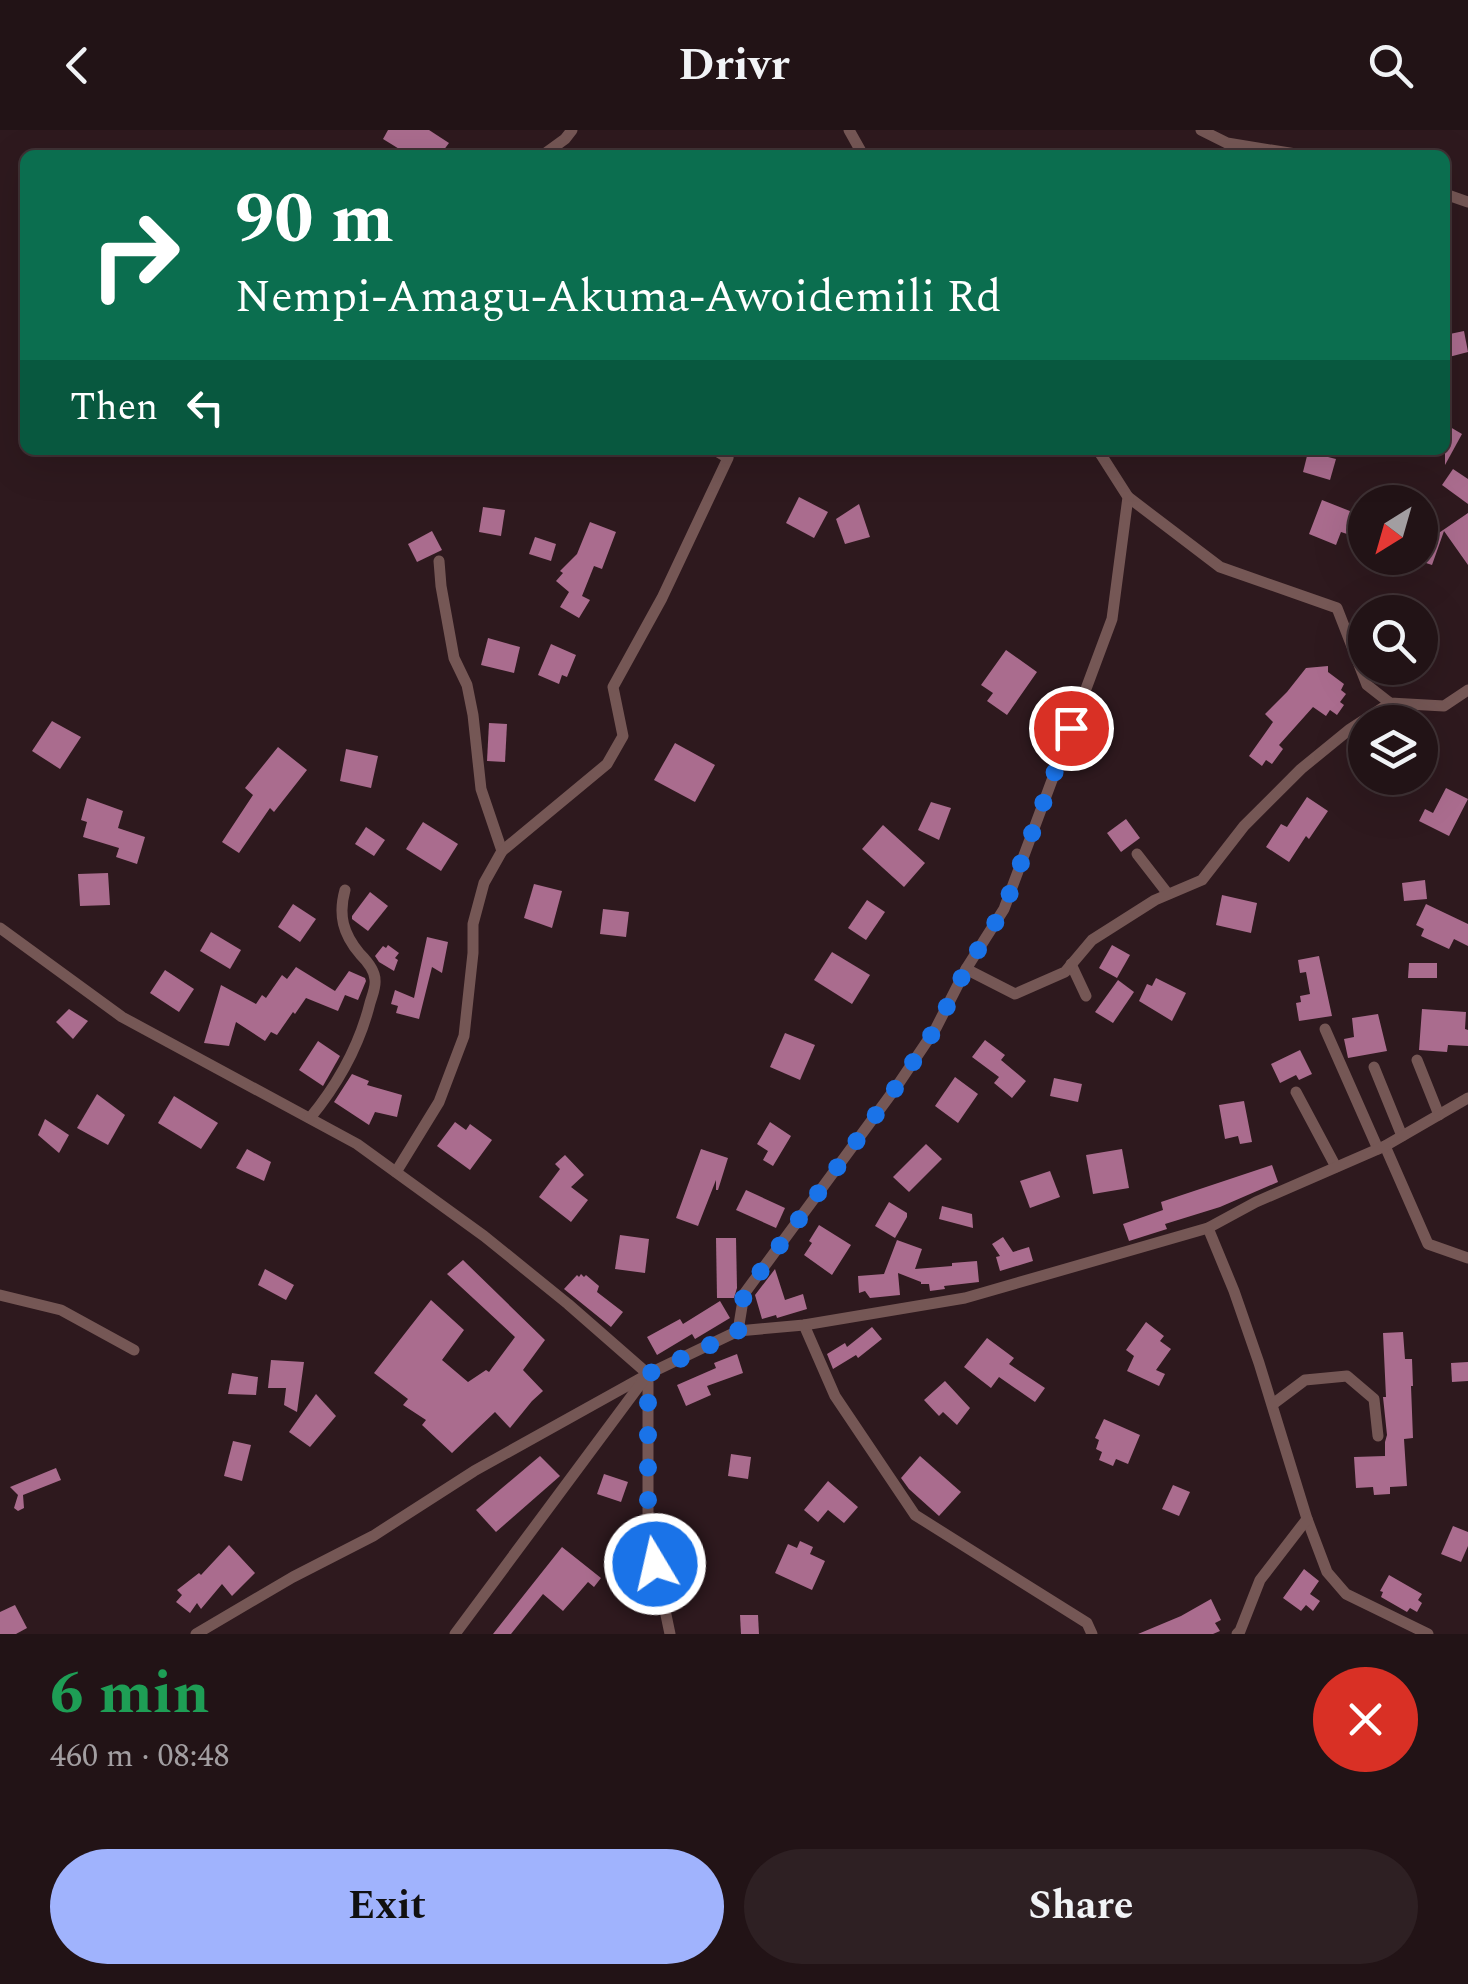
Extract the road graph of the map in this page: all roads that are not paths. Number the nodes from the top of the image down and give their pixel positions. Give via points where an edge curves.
1 (572, 130) edge
2 (1200, 130) edge
3 (550, 150) edge
4 (1271, 150) edge
5 (723, 455) edge
6 (1101, 455) edge
7 (1128, 497) junction
8 (439, 561) dead end
9 (1468, 690) edge
10 (1390, 703) junction
11 (502, 850) junction
12 (1137, 854) dead end
13 (346, 890) dead end
14 (1168, 894) junction
15 (0, 928) edge
16 (1072, 964) junction
17 (966, 969) junction
18 (1086, 996) dead end
19 (1325, 1029) dead end
20 (1417, 1060) dead end
21 (1374, 1067) dead end
22 (1296, 1092) dead end
23 (1468, 1098) edge
24 (1439, 1115) junction
25 (310, 1118) junction
26 (1402, 1136) junction
27 (1382, 1148) junction
28 (1336, 1167) junction
29 (396, 1172) junction
30 (1208, 1228) junction
31 (1468, 1258) edge
32 (0, 1295) edge
33 (804, 1326) junction
34 (738, 1332) junction
35 (134, 1350) dead end
36 (648, 1374) junction
37 (1273, 1404) junction
38 (1378, 1436) dead end
39 (1306, 1519) junction
40 (196, 1634) edge
41 (455, 1634) edge
42 (670, 1634) edge
43 (1092, 1634) edge
44 (1237, 1634) edge
45 (1428, 1634) edge

1 - 3 street
2 - 4 street via 1227,143
5 - 11 street via 728,458 614,687 623,736 607,764
6 - 7 street
7 - 10 street via 1220,567 1337,608 1368,685
7 - 17 street via 1112,619 1004,909
8 - 11 street via 454,658 474,716 481,789
9 - 10 street via 1444,706
10 - 14 street via 1301,768 1202,880
11 - 29 street via 473,924 464,1036 439,1102
12 - 14 street
13 - 25 street via 343,926 376,981 348,1062
14 - 16 street via 1092,940
15 - 25 street via 122,1017
16 - 17 street via 1015,994
16 - 18 street
17 - 34 street via 926,1043 744,1294
19 - 27 street
20 - 24 street
21 - 26 street
22 - 28 street
23 - 24 street
24 - 26 street
25 - 29 street
26 - 27 street
27 - 28 street
27 - 31 street via 1428,1244
28 - 30 street
29 - 36 street via 554,1292
30 - 33 street via 965,1298
30 - 37 street
32 - 35 street via 61,1310
33 - 34 street
33 - 43 street via 835,1396 915,1515 1087,1622
34 - 36 street
36 - 40 street
36 - 41 street
36 - 42 street via 648,1530
37 - 38 street via 1305,1380 1346,1376 1374,1399
37 - 39 street
39 - 44 street via 1260,1580
39 - 45 street via 1327,1572 1346,1594

